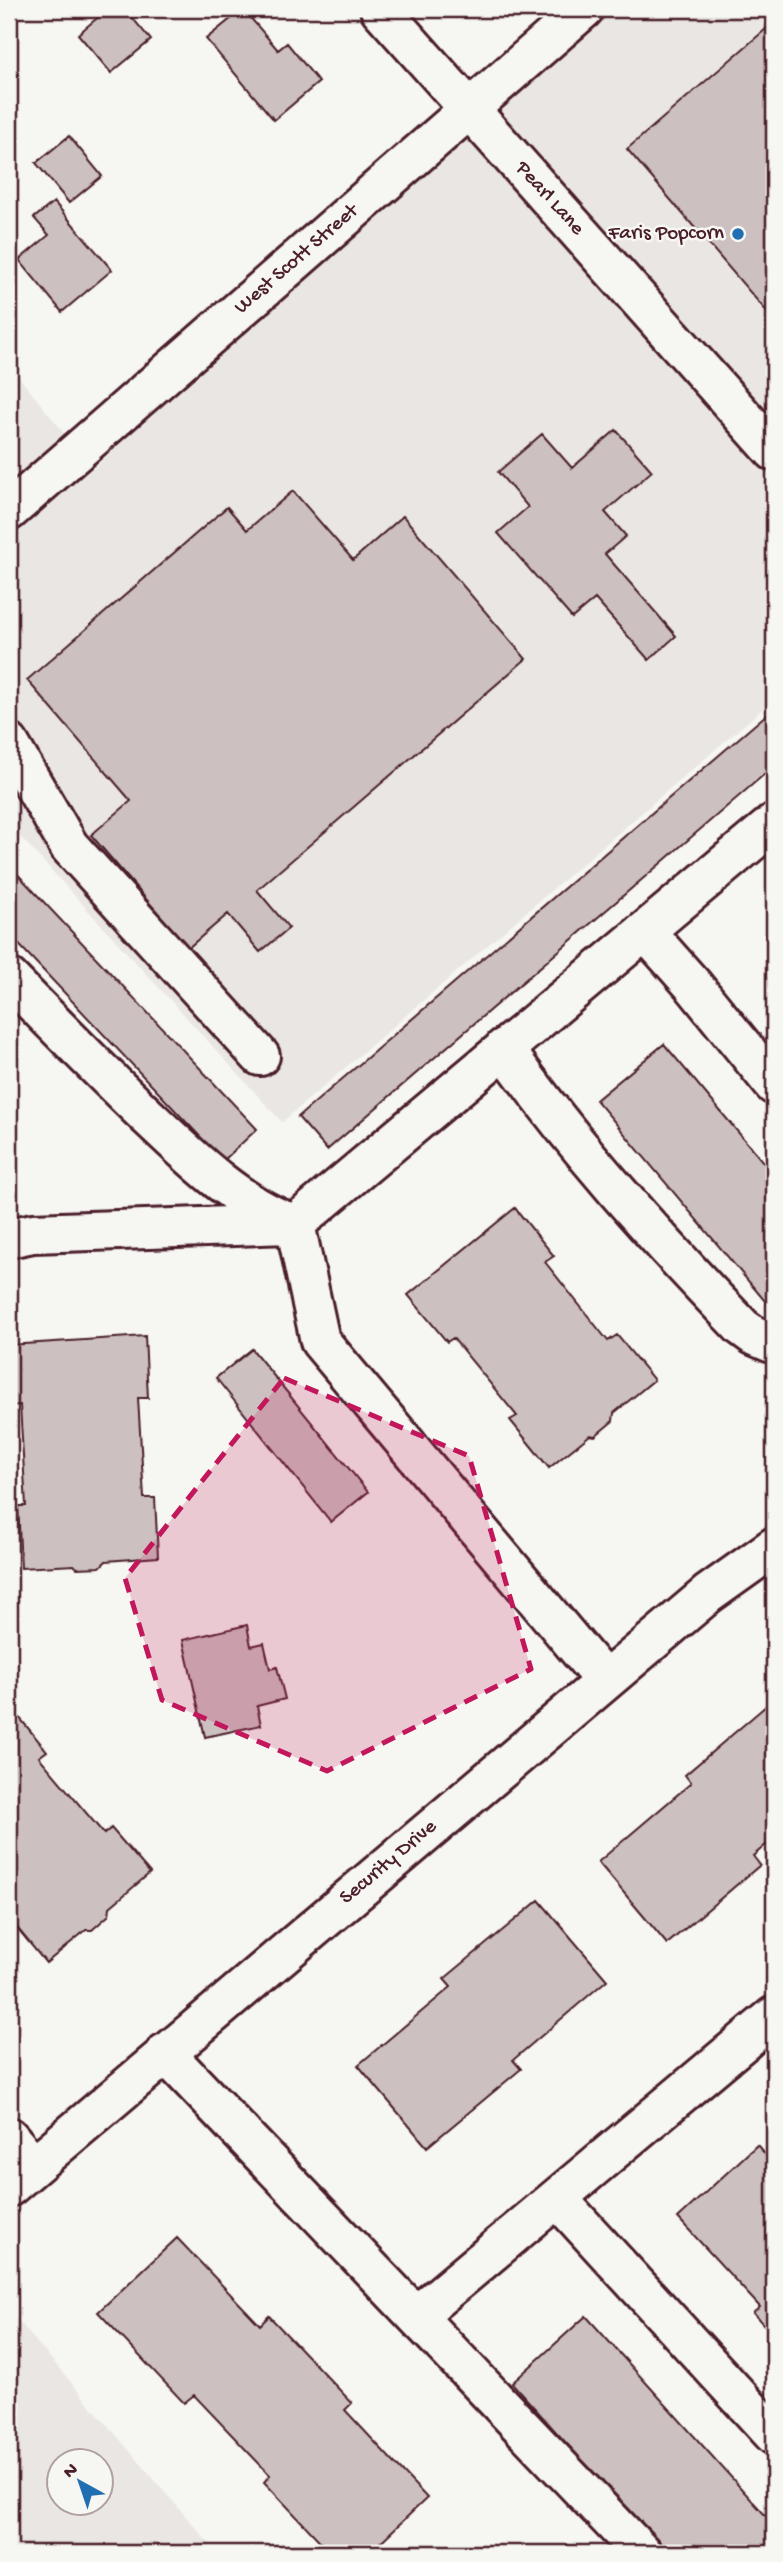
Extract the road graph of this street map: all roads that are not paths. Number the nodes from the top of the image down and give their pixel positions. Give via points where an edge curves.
1 (380, 9) edge
2 (584, 9) edge
3 (469, 109) junction
4 (774, 451) edge
5 (9, 511) edge
6 (9, 743) edge
7 (774, 823) edge
8 (645, 931) junction
9 (9, 978) edge
10 (504, 1048) junction
11 (260, 1056) dead end
12 (774, 1086) edge
13 (204, 1168) junction
14 (295, 1224) junction
15 (189, 1228) junction
16 (9, 1238) edge
17 (774, 1344) edge
18 (774, 1547) edge
19 (604, 1680) junction
20 (774, 2015) edge
21 (166, 2053) junction
22 (9, 2137) edge
23 (21, 2176) edge
24 (557, 2197) junction
25 (416, 2316) junction
26 (774, 2435) edge
27 (642, 2553) edge

1 - 3 street, Pearl Lane
2 - 3 street, West Scott Street
3 - 4 street, Pearl Lane
3 - 5 street, West Scott Street
6 - 11 street via 69,846
7 - 8 street
8 - 10 street
8 - 12 street
9 - 13 street
10 - 14 street
10 - 17 street via 659,1239 743,1327
13 - 14 street via 258,1206
13 - 15 street
14 - 15 street
14 - 19 street via 320,1341
15 - 16 street via 33,1233
18 - 19 street, Security Drive via 708,1594
19 - 21 street, Security Drive
20 - 24 street
21 - 23 street, Security Drive
21 - 25 street
22 - 23 street
24 - 25 street
24 - 26 street
25 - 27 street

